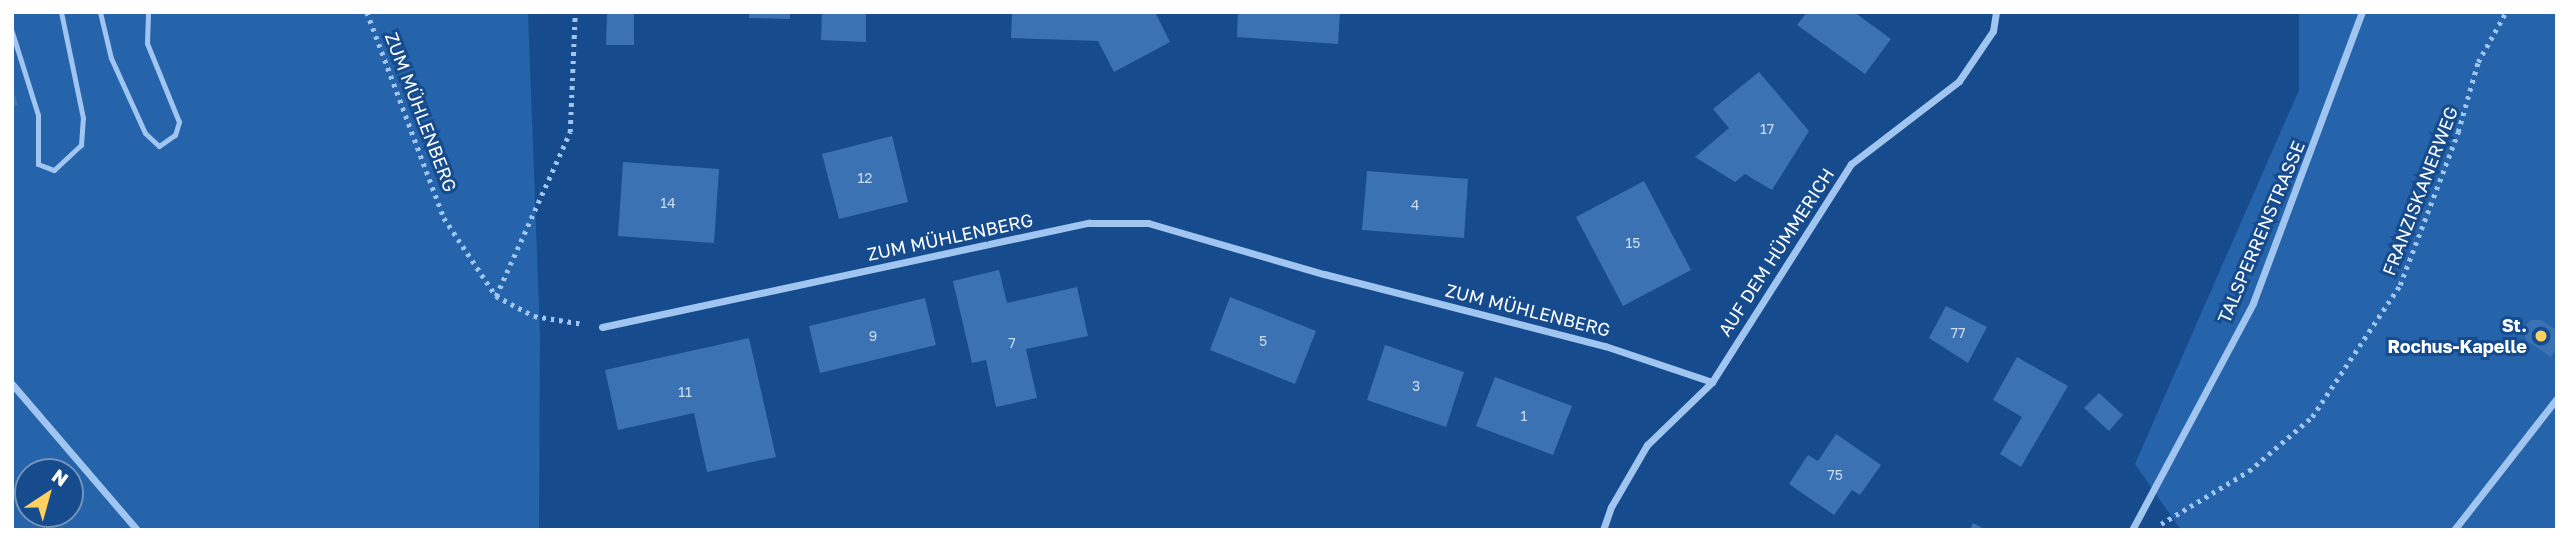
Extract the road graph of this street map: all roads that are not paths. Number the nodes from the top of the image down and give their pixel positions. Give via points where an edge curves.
1 (61, 12) edge
2 (100, 12) edge
3 (148, 12) edge
4 (1996, 12) edge
5 (2362, 12) edge
6 (12, 32) edge
7 (602, 327) road end
8 (1712, 382) junction
9 (12, 384) edge
10 (2557, 398) edge
11 (136, 530) edge
12 (1603, 530) edge
13 (2132, 530) edge
14 (2454, 530) edge

1 - 6 lane via 83,118 81,145 54,170 38,164 38,115
2 - 3 lane via 111,58 145,133 159,146 175,135 179,122 147,43
4 - 8 street, AUF DEM HÜMMERICH via 1993,31 1959,81 1851,164
5 - 13 street, TALSPERRENSTRASSE via 2253,303
7 - 8 street, ZUM MÜHLENBERG via 1089,223 1148,222 1324,274 1605,346
8 - 12 street, AUF DEM HÜMMERICH via 1647,445
9 - 11 street
10 - 14 street

